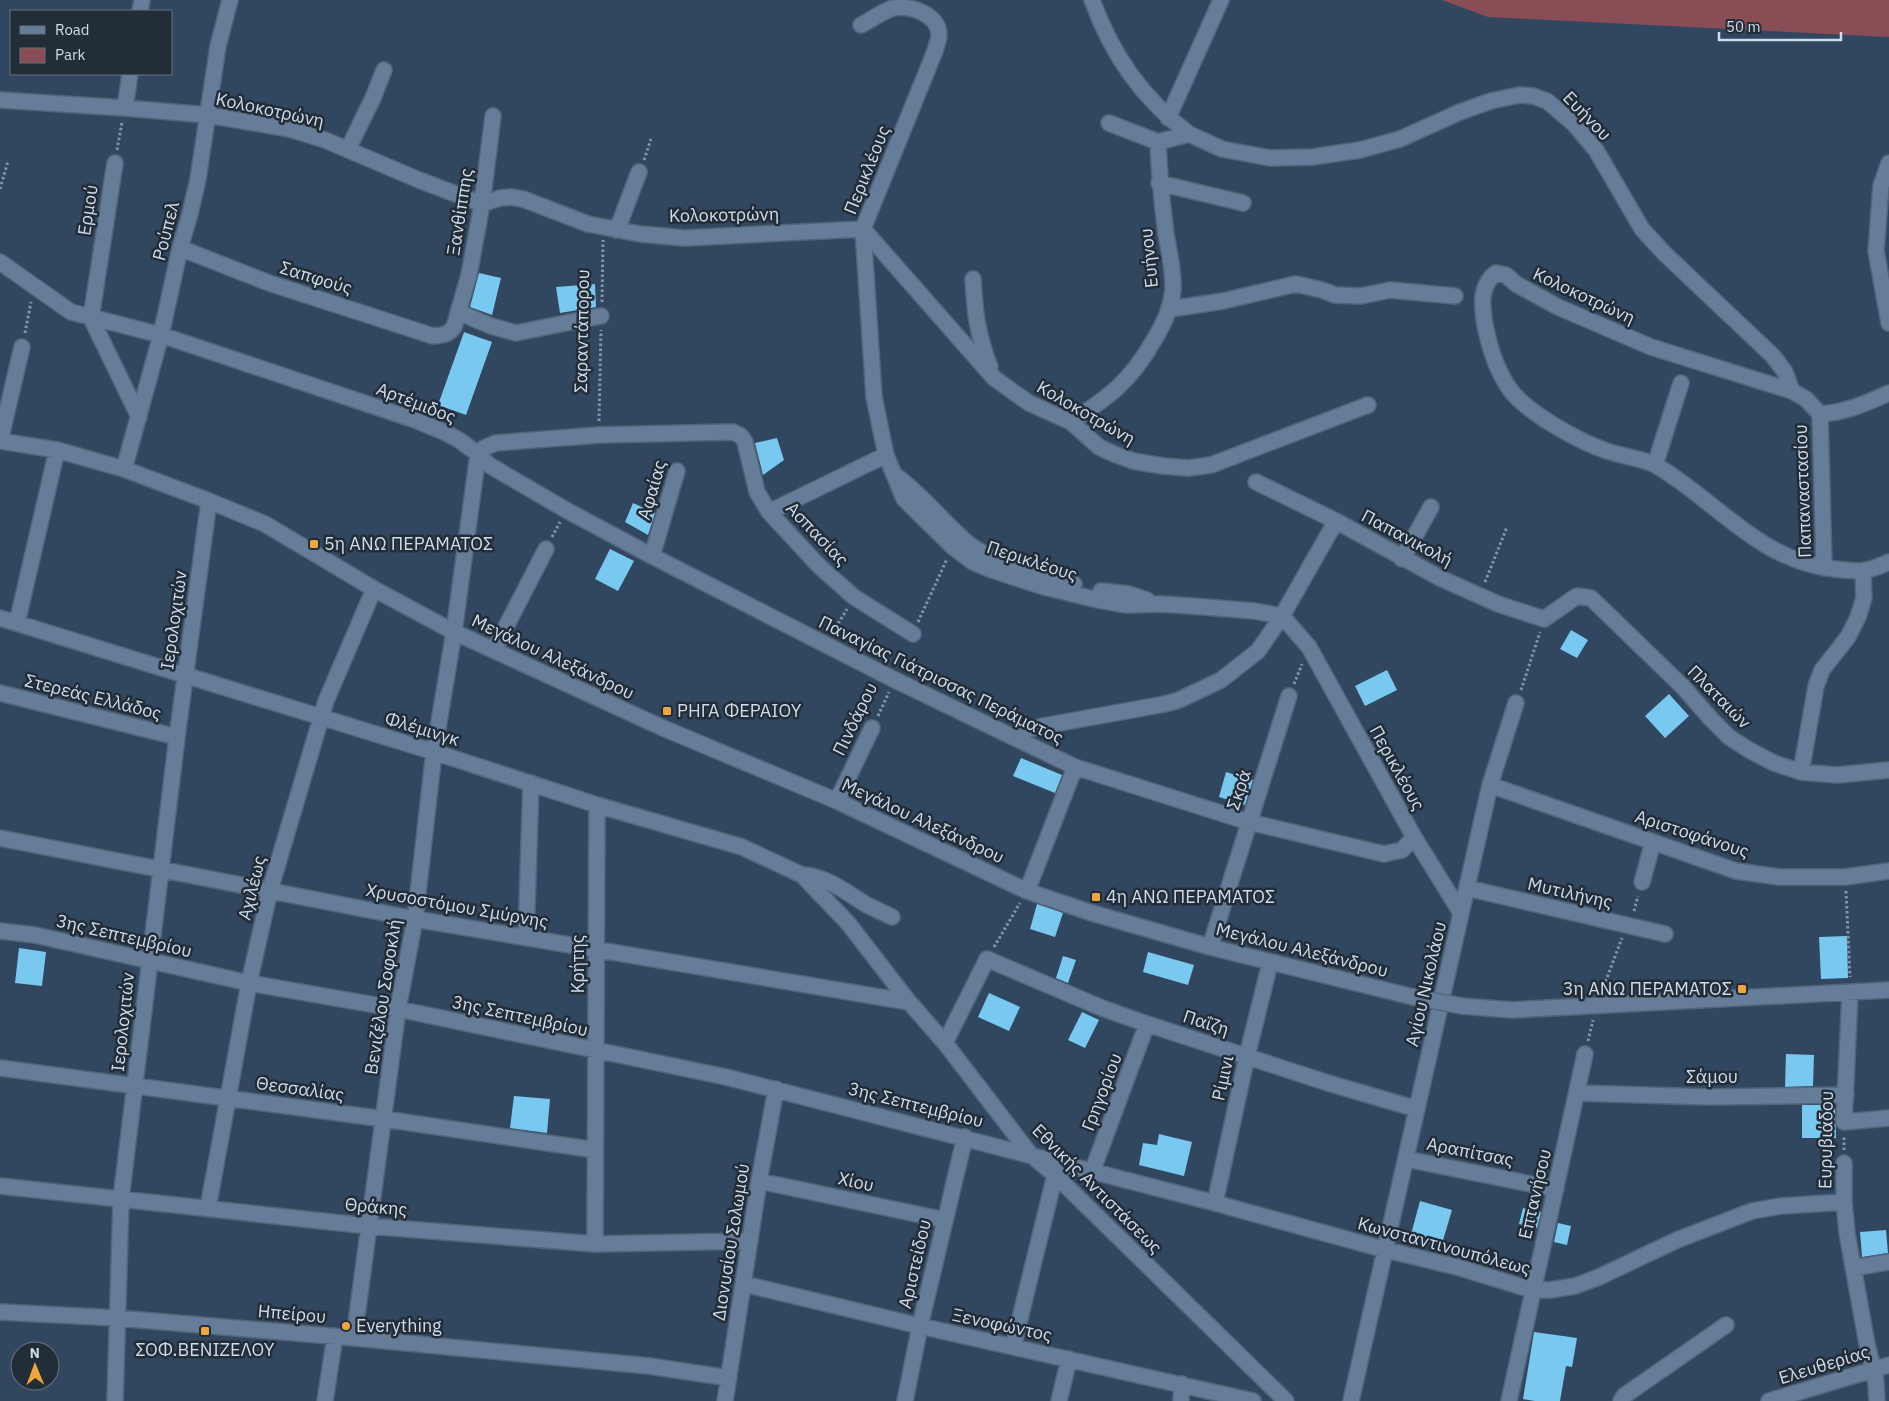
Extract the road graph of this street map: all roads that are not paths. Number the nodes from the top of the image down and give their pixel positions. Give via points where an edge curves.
1 (230, 0) edge
2 (1092, 0) edge
3 (1221, 0) edge
4 (861, 25) dead end
5 (384, 70) dead end
6 (130, 75) edge
7 (0, 100) edge
8 (125, 108) junction
9 (208, 115) junction
10 (493, 116) dead end
11 (1168, 118) junction
12 (1108, 123) dead end
13 (1189, 134) junction
14 (1158, 142) junction
15 (348, 149) junction
16 (114, 163) road end
17 (1889, 163) edge
18 (639, 172) road end
19 (1159, 183) junction
20 (1243, 203) dead end
21 (482, 204) junction
22 (610, 229) junction
23 (863, 229) junction
24 (180, 248) junction
25 (0, 262) edge
26 (973, 279) dead end
27 (1455, 296) dead end
28 (1170, 309) junction
29 (458, 312) junction
30 (602, 316) road end
31 (91, 318) junction
32 (1889, 323) edge
33 (161, 335) junction
34 (444, 335) joint
35 (22, 347) road end
36 (994, 378) junction
37 (1681, 383) dead end
38 (1792, 391) junction
39 (1889, 393) edge
40 (1368, 405) dead end
41 (1820, 414) junction
42 (139, 417) junction
43 (1071, 422) junction
44 (0, 441) edge
45 (57, 450) junction
46 (478, 454) junction
47 (886, 455) junction
48 (1655, 465) junction
49 (124, 470) junction
50 (677, 471) dead end
51 (894, 474) junction
52 (1256, 482) dead end
53 (209, 500) junction
54 (1431, 507) dead end
55 (769, 512) junction
56 (1336, 521) junction
57 (546, 549) road end
58 (652, 556) junction
59 (1402, 559) junction
60 (1889, 562) edge
61 (1824, 568) junction
62 (1863, 572) junction
63 (374, 589) junction
64 (1160, 604) junction
65 (1282, 616) junction
66 (0, 618) edge
67 (1544, 619) joint
68 (17, 623) junction
69 (454, 632) junction
70 (912, 634) road end
71 (494, 650) junction
72 (186, 676) junction
73 (0, 693) edge
74 (1289, 696) road end
75 (1516, 703) road end
76 (321, 717) junction
77 (872, 728) road end
78 (177, 738) junction
79 (1015, 738) junction
80 (434, 752) junction
81 (1075, 767) junction
82 (1889, 770) edge
83 (1801, 772) junction
84 (531, 783) junction
85 (1490, 785) junction
86 (837, 801) junction
87 (597, 805) junction
88 (1249, 822) junction
89 (1414, 837) junction
90 (0, 838) edge
91 (1653, 842) junction
92 (160, 871) junction
93 (1889, 871) edge
94 (802, 875) junction
95 (1642, 882) road end
96 (1466, 888) junction
97 (270, 890) junction
98 (1027, 891) junction
99 (823, 895) joint
100 (1461, 913) junction
101 (892, 917) dead end
102 (415, 919) junction
103 (0, 931) edge
104 (1665, 934) dead end
105 (526, 937) junction
106 (1210, 947) junction
107 (596, 950) junction
108 (149, 961) junction
109 (1270, 963) junction
110 (249, 983) junction
111 (1889, 990) edge
112 (1850, 993) junction
113 (909, 1002) junction
114 (398, 1009) junction
115 (1147, 1024) junction
116 (945, 1043) junction
117 (596, 1051) junction
118 (1585, 1054) dead end
119 (1247, 1056) junction
120 (0, 1068) edge
121 (135, 1085) junction
122 (776, 1089) junction
123 (1577, 1094) junction
124 (1846, 1095) junction
125 (228, 1098) junction
126 (1417, 1109) junction
127 (1889, 1118) edge
128 (384, 1119) junction
129 (965, 1137) junction
130 (595, 1150) junction
131 (1030, 1154) junction
132 (1406, 1158) junction
133 (1844, 1164) road end
134 (1092, 1172) junction
135 (1055, 1175) junction
136 (759, 1181) junction
137 (0, 1186) edge
138 (1556, 1189) junction
139 (121, 1199) junction
140 (1844, 1202) junction
141 (1215, 1203) junction
142 (208, 1208) junction
143 (946, 1220) junction
144 (368, 1226) junction
145 (750, 1241) junction
146 (595, 1244) junction
147 (1386, 1250) junction
148 (1889, 1262) edge
149 (1853, 1268) junction
150 (744, 1284) junction
151 (1532, 1290) junction
152 (0, 1312) edge
153 (117, 1318) junction
154 (1726, 1325) dead end
155 (920, 1326) junction
156 (334, 1336) junction
157 (354, 1338) junction
158 (1013, 1347) junction
159 (1070, 1359) junction
160 (1882, 1367) edge
161 (729, 1378) junction
162 (1182, 1384) junction
163 (115, 1401) edge
164 (325, 1401) edge
165 (727, 1401) edge
166 (905, 1401) edge
167 (1059, 1401) edge
168 (1181, 1401) edge
169 (1253, 1401) edge
170 (1286, 1401) edge
171 (1351, 1401) edge
172 (1509, 1401) edge
173 (1620, 1401) edge
174 (1769, 1401) edge
175 (1877, 1401) edge

1 - 9 street, Ρούπελ via 218,46
2 - 11 street, Ευήνου via 1116,54 1138,86
3 - 11 street
4 - 23 street, Περικλέους via 891,9 906,7 923,12 935,24 939,34 936,51
5 - 15 street
6 - 8 street
7 - 8 street, Κολοκοτρώνη
8 - 9 street, Κολοκοτρώνη
9 - 15 street, Κολοκοτρώνη via 307,134
9 - 24 street, Ρούπελ via 196,188
10 - 21 street, Ξανθίππης
11 - 13 street, Ευήνου
12 - 14 street
13 - 14 street
13 - 38 street, Ευήνου via 1222,149 1270,158 1312,157 1360,150 1400,139 1491,101 1519,95 1547,101 1573,123 1596,150 1642,229 1773,356 1785,372
14 - 19 street, Ευήνου
15 - 21 street, Κολοκοτρώνη
16 - 31 street, Ερμού
17 - 32 street via 1881,186 1876,251
18 - 22 street
19 - 20 street
19 - 28 street, Ευήνου via 1171,265 1173,288
21 - 22 street, Κολοκοτρώνη via 511,196
21 - 29 street, Ξανθίππης via 469,275
22 - 23 street, Κολοκοτρώνη via 685,238
23 - 36 street, Κολοκοτρώνη
23 - 47 street, Περικλέους via 874,397
24 - 33 street, Ρούπελ
24 - 34 street, Σαπφούς via 269,283 434,336
25 - 31 street, Αρτέμιδος via 72,312
26 - 36 street via 975,319
27 - 28 street via 1390,290 1361,296 1335,295 1296,284 1224,301
28 - 43 street, Ευήνου via 1141,363 1126,381
29 - 30 street via 516,332
29 - 34 street, Ξανθίππης via 454,327
31 - 33 street, Αρτέμιδος
31 - 42 street
33 - 42 street, Ρούπελ
33 - 46 street, Αρτέμιδος via 415,420 444,432
35 - 44 street
36 - 43 street, Κολοκοτρώνη via 1029,403
37 - 48 street
38 - 41 street via 1806,399
38 - 48 street, Κολοκοτρώνη via 1651,347 1558,307 1506,275 1496,273 1490,278 1482,299 1483,315 1487,336 1510,389 1550,423 1578,439 1605,451
39 - 41 street via 1848,409
40 - 43 street, Κολοκοτρώνη via 1211,465 1189,468 1134,461 1114,454 1100,447
41 - 61 street, Παπαναστασίου
42 - 49 street, Ρούπελ
44 - 45 street, Μεγάλου Αλεξάνδρου
45 - 49 street, Μεγάλου Αλεξάνδρου
45 - 68 street
46 - 55 street, Ασπασίας via 496,443 599,435 733,432 745,442 757,492
46 - 58 street, Παναγίας Γιάτρισσας Περάματος via 489,465
46 - 69 street, Βενιζέλου Σοφοκλή
47 - 51 street, Περικλέους
47 - 55 street
48 - 61 street, Κολοκοτρώνη via 1760,542 1782,554
49 - 53 street, Μεγάλου Αλεξάνδρου
50 - 58 street, Αφαίας
51 - 64 street via 966,542 995,558 1067,582 1104,592 1130,594
51 - 64 street, Περικλέους via 904,499 952,547 973,562 1098,600 1126,605
52 - 56 street, Παπανικολή
53 - 63 street, Μεγάλου Αλεξάνδρου via 265,524
53 - 72 street, Ιερολοχιτών
54 - 59 street
55 - 70 street, Ασπασίας via 819,566 854,597
56 - 59 street, Παπανικολή
56 - 65 street
57 - 71 street
58 - 79 street, Παναγίας Γιάτρισσας Περάματος
59 - 67 street, Παπανικολή via 1498,604
60 - 62 street, Κολοκοτρώνη
61 - 62 street, Κολοκοτρώνη
62 - 83 street via 1864,598 1858,617 1848,637 1822,670 1816,686
63 - 69 street, Μεγάλου Αλεξάνδρου
63 - 76 street, Αχιλέως
64 - 65 street, Περικλέους
65 - 79 street via 1258,651 1221,680 1179,700 1043,726 1026,730
65 - 89 street, Περικλέους via 1309,648
66 - 68 street, Φλέμινγκ
67 - 83 street, Πλαταιών via 1577,596 1591,598 1683,687 1729,738 1774,764
68 - 72 street, Φλέμινγκ
69 - 71 street, Μεγάλου Αλεξάνδρου
69 - 80 street, Βενιζέλου Σοφοκλή
71 - 86 street, Μεγάλου Αλεξάνδρου via 662,728
72 - 76 street, Φλέμινγκ
72 - 78 street, Ιερολοχιτών
73 - 78 street, Στερεάς Ελλάδος
74 - 88 street, Σκρά
75 - 85 street, Αγίου Νικολάου
76 - 80 street, Φλέμινγκ
76 - 97 street, Αχιλέως
77 - 86 street, Πινδάρου
78 - 92 street, Ιερολοχιτών
79 - 81 street, Παναγίας Γιάτρισσας Περάματος
80 - 84 street, Φλέμινγκ
80 - 102 street, Βενιζέλου Σοφοκλή
81 - 88 street, Παναγίας Γιάτρισσας Περάματος
81 - 98 street
82 - 83 street, Πλαταιών via 1837,776
84 - 87 street, Φλέμινγκ
84 - 105 street
85 - 91 street, Αριστοφάνους
85 - 96 street, Αγίου Νικολάου
86 - 98 street, Μεγάλου Αλεξάνδρου
87 - 94 street, Φλέμινγκ via 742,847
87 - 107 street, Κρήτης
88 - 89 street, Παναγίας Γιάτρισσας Περάματος via 1384,854 1402,850
88 - 106 street, Σκρά
89 - 100 street, Περικλέους
90 - 92 street, Χρυσοστόμου Σμύρνης
91 - 93 street, Αριστοφάνους via 1736,871 1780,877 1845,877
91 - 95 street
92 - 97 street, Χρυσοστόμου Σμύρνης
92 - 108 street, Ιερολοχιτών
94 - 99 street, Φλέμινγκ
94 - 101 street via 828,881
96 - 100 street, Αγίου Νικολάου
96 - 104 street, Μυτιλήνης
97 - 102 street, Χρυσοστόμου Σμύρνης
97 - 110 street, Αχιλέως
98 - 106 street, Μεγάλου Αλεξάνδρου
99 - 113 street, Εθνικής Αντιστάσεως via 848,922
100 - 126 street, Αγίου Νικολάου
102 - 105 street, Χρυσοστόμου Σμύρνης
102 - 114 street, Βενιζέλου Σοφοκλή
103 - 108 street, 3ης Σεπτεμβρίου via 35,935
105 - 107 street, Χρυσοστόμου Σμύρνης
106 - 109 street, Μεγάλου Αλεξάνδρου
107 - 113 street, Χρυσοστόμου Σμύρνης
107 - 117 street, Κρήτης
108 - 110 street, 3ης Σεπτεμβρίου
108 - 121 street, Ιερολοχιτών
109 - 112 street, Μεγάλου Αλεξάνδρου, bridge via 1413,997 1462,1006 1512,1010
109 - 119 street, Ρίμινι
110 - 114 street, 3ης Σεπτεμβρίου
110 - 125 street, Αχιλέως
111 - 112 street, Μεγάλου Αλεξάνδρου
112 - 124 street, Ευρυβιάδου
113 - 116 street, Εθνικής Αντιστάσεως
114 - 117 street, 3ης Σεπτεμβρίου
114 - 128 street, Βενιζέλου Σοφοκλή
115 - 116 street, Παΐζη via 987,959
115 - 119 street, Παΐζη
115 - 134 street, Γρηγορίου
116 - 131 street, Εθνικής Αντιστάσεως
117 - 122 street, 3ης Σεπτεμβρίου
117 - 130 street, Κρήτης
118 - 123 street, Επτανήσου
119 - 126 street, Παΐζη
119 - 141 street, Ρίμινι
120 - 121 street, Θεσσαλίας
121 - 125 street, Θεσσαλίας
121 - 139 street, Ιερολοχιτών
122 - 129 street, 3ης Σεπτεμβρίου
122 - 136 street, Διονυσίου Σολωμού
123 - 124 street, Σάμου via 1710,1097
123 - 138 street, Επτανήσου
124 - 127 street, Ευρυβιάδου via 1844,1122
125 - 128 street, Θεσσαλίας
125 - 142 street, Αχιλέως
126 - 132 street, Αγίου Νικολάου
128 - 130 street, Θεσσαλίας
128 - 144 street, Βενιζέλου Σοφοκλή
129 - 131 street, 3ης Σεπτεμβρίου
129 - 143 street, Αριστείδου
130 - 146 street, Κρήτης
131 - 134 street, Κωνσταντινουπόλεως
131 - 135 street, Εθνικής Αντιστάσεως
132 - 138 street, Αραπίτσας
132 - 147 street, Αγίου Νικολάου
133 - 140 street, Ευρυβιάδου
134 - 141 street, Κωνσταντινουπόλεως
135 - 158 street
135 - 170 street, Εθνικής Αντιστάσεως
136 - 143 street, Χίου
136 - 145 street, Διονυσίου Σολωμού
137 - 139 street, Θράκης
138 - 151 street, Επτανήσου
139 - 142 street, Θράκης
139 - 153 street, Ιερολοχιτών
140 - 149 street, Ευρυβιάδου
140 - 151 street, Κωνσταντινουπόλεως via 1752,1211 1677,1240 1575,1286
141 - 147 street, Κωνσταντινουπόλεως
142 - 144 street, Θράκης
143 - 155 street, Αριστείδου
144 - 146 street, Θράκης
144 - 157 street, Βενιζέλου Σοφοκλή
145 - 146 street, Θράκης
145 - 150 street, Διονυσίου Σολωμού
147 - 151 street, Κωνσταντινουπόλεως
147 - 171 street, Αγίου Νικολάου
148 - 149 street
149 - 160 street, Ευρυβιάδου via 1867,1344
150 - 155 street, Ξενοφώντος
150 - 161 street, Διονυσίου Σολωμού
151 - 172 street, Επτανήσου
152 - 153 street, Ηπείρου
153 - 156 street, Ηπείρου
153 - 163 street, Ιερολοχιτών
154 - 173 street
155 - 158 street, Ξενοφώντος
155 - 166 street, Αριστείδου
156 - 157 street, Ηπείρου
156 - 164 street
157 - 161 street, Ηπείρου via 649,1366
158 - 159 street, Ξενοφώντος
159 - 162 street, Ξενοφώντος
159 - 167 street
160 - 174 street, Ελευθερίας
160 - 175 street, Ευρυβιάδου
161 - 165 street, Διονυσίου Σολωμού
162 - 168 street
162 - 169 street, Ξενοφώντος

